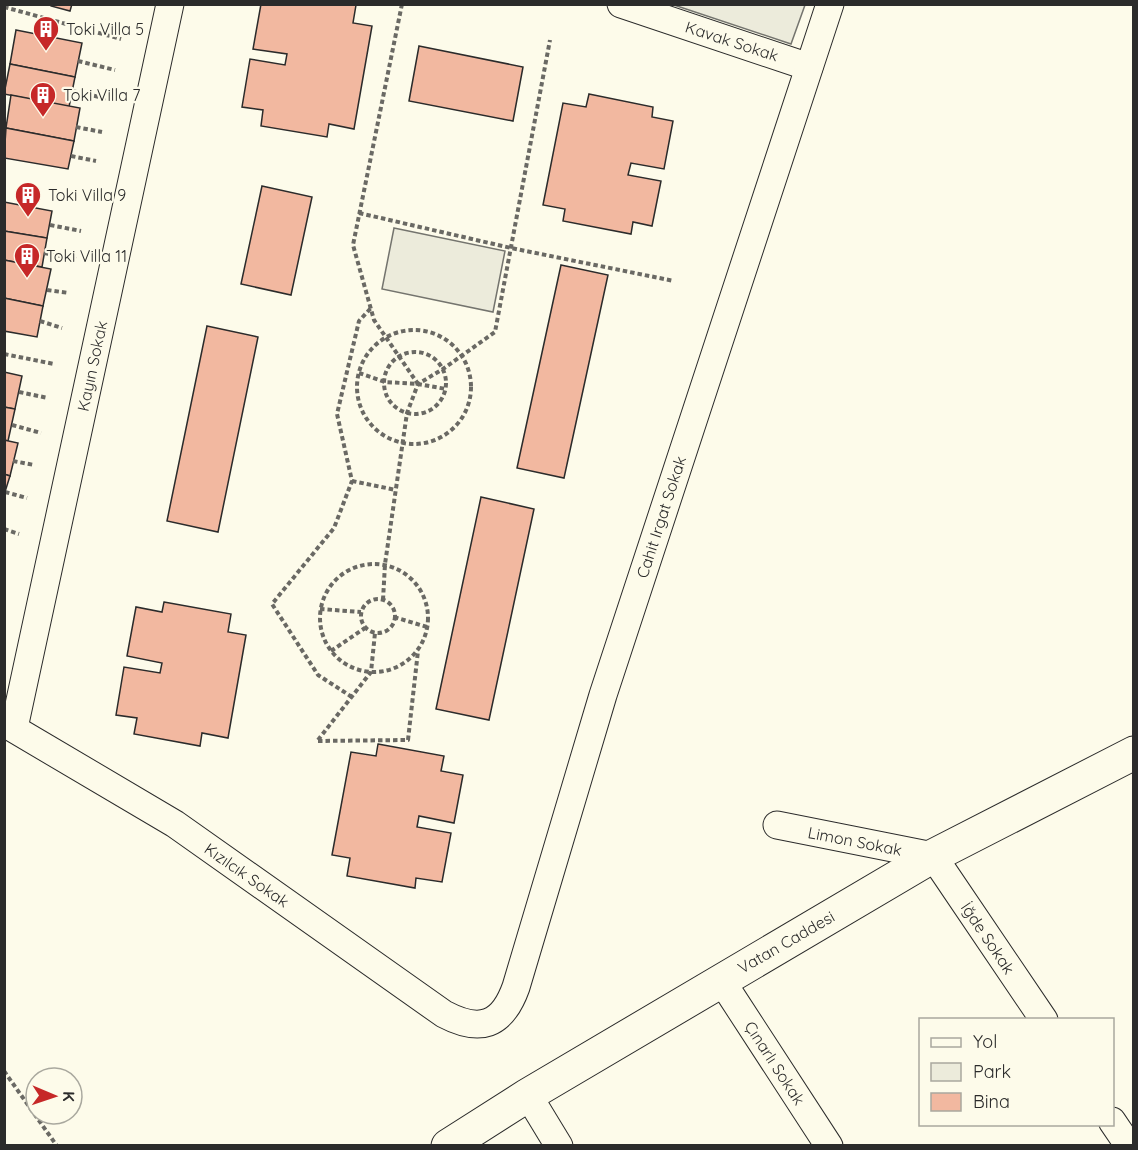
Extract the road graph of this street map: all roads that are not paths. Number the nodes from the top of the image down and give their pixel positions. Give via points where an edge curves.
1 (170, 4) edge
2 (621, 4) edge
3 (830, 4) edge
4 (809, 67) junction
5 (9, 726) edge
6 (1134, 753) edge
7 (777, 825) dead end
8 (933, 856) junction
9 (721, 980) junction
10 (1043, 1018) edge
11 (488, 1023) joint
12 (528, 1095) junction
13 (1114, 1123) edge
14 (448, 1146) edge
15 (559, 1146) edge
16 (829, 1146) edge
17 (1129, 1146) edge

1 - 5 street, Kayın Sokak
2 - 4 street, Kavak Sokak
3 - 4 street, Cahit Irgat Sokak
4 - 11 street, Cahit Irgat Sokak via 603,695 511,1002 503,1014
5 - 11 street, Kızılcık Sokak via 175,824 444,1014 459,1022
6 - 8 street, Vatan Caddesi
7 - 8 street, Limon Sokak
8 - 9 street, Vatan Caddesi
8 - 10 street, İğde Sokak
9 - 12 street, Vatan Caddesi
9 - 16 street, Çınarlı Sokak
12 - 14 street, Vatan Caddesi
12 - 15 street
13 - 17 street

